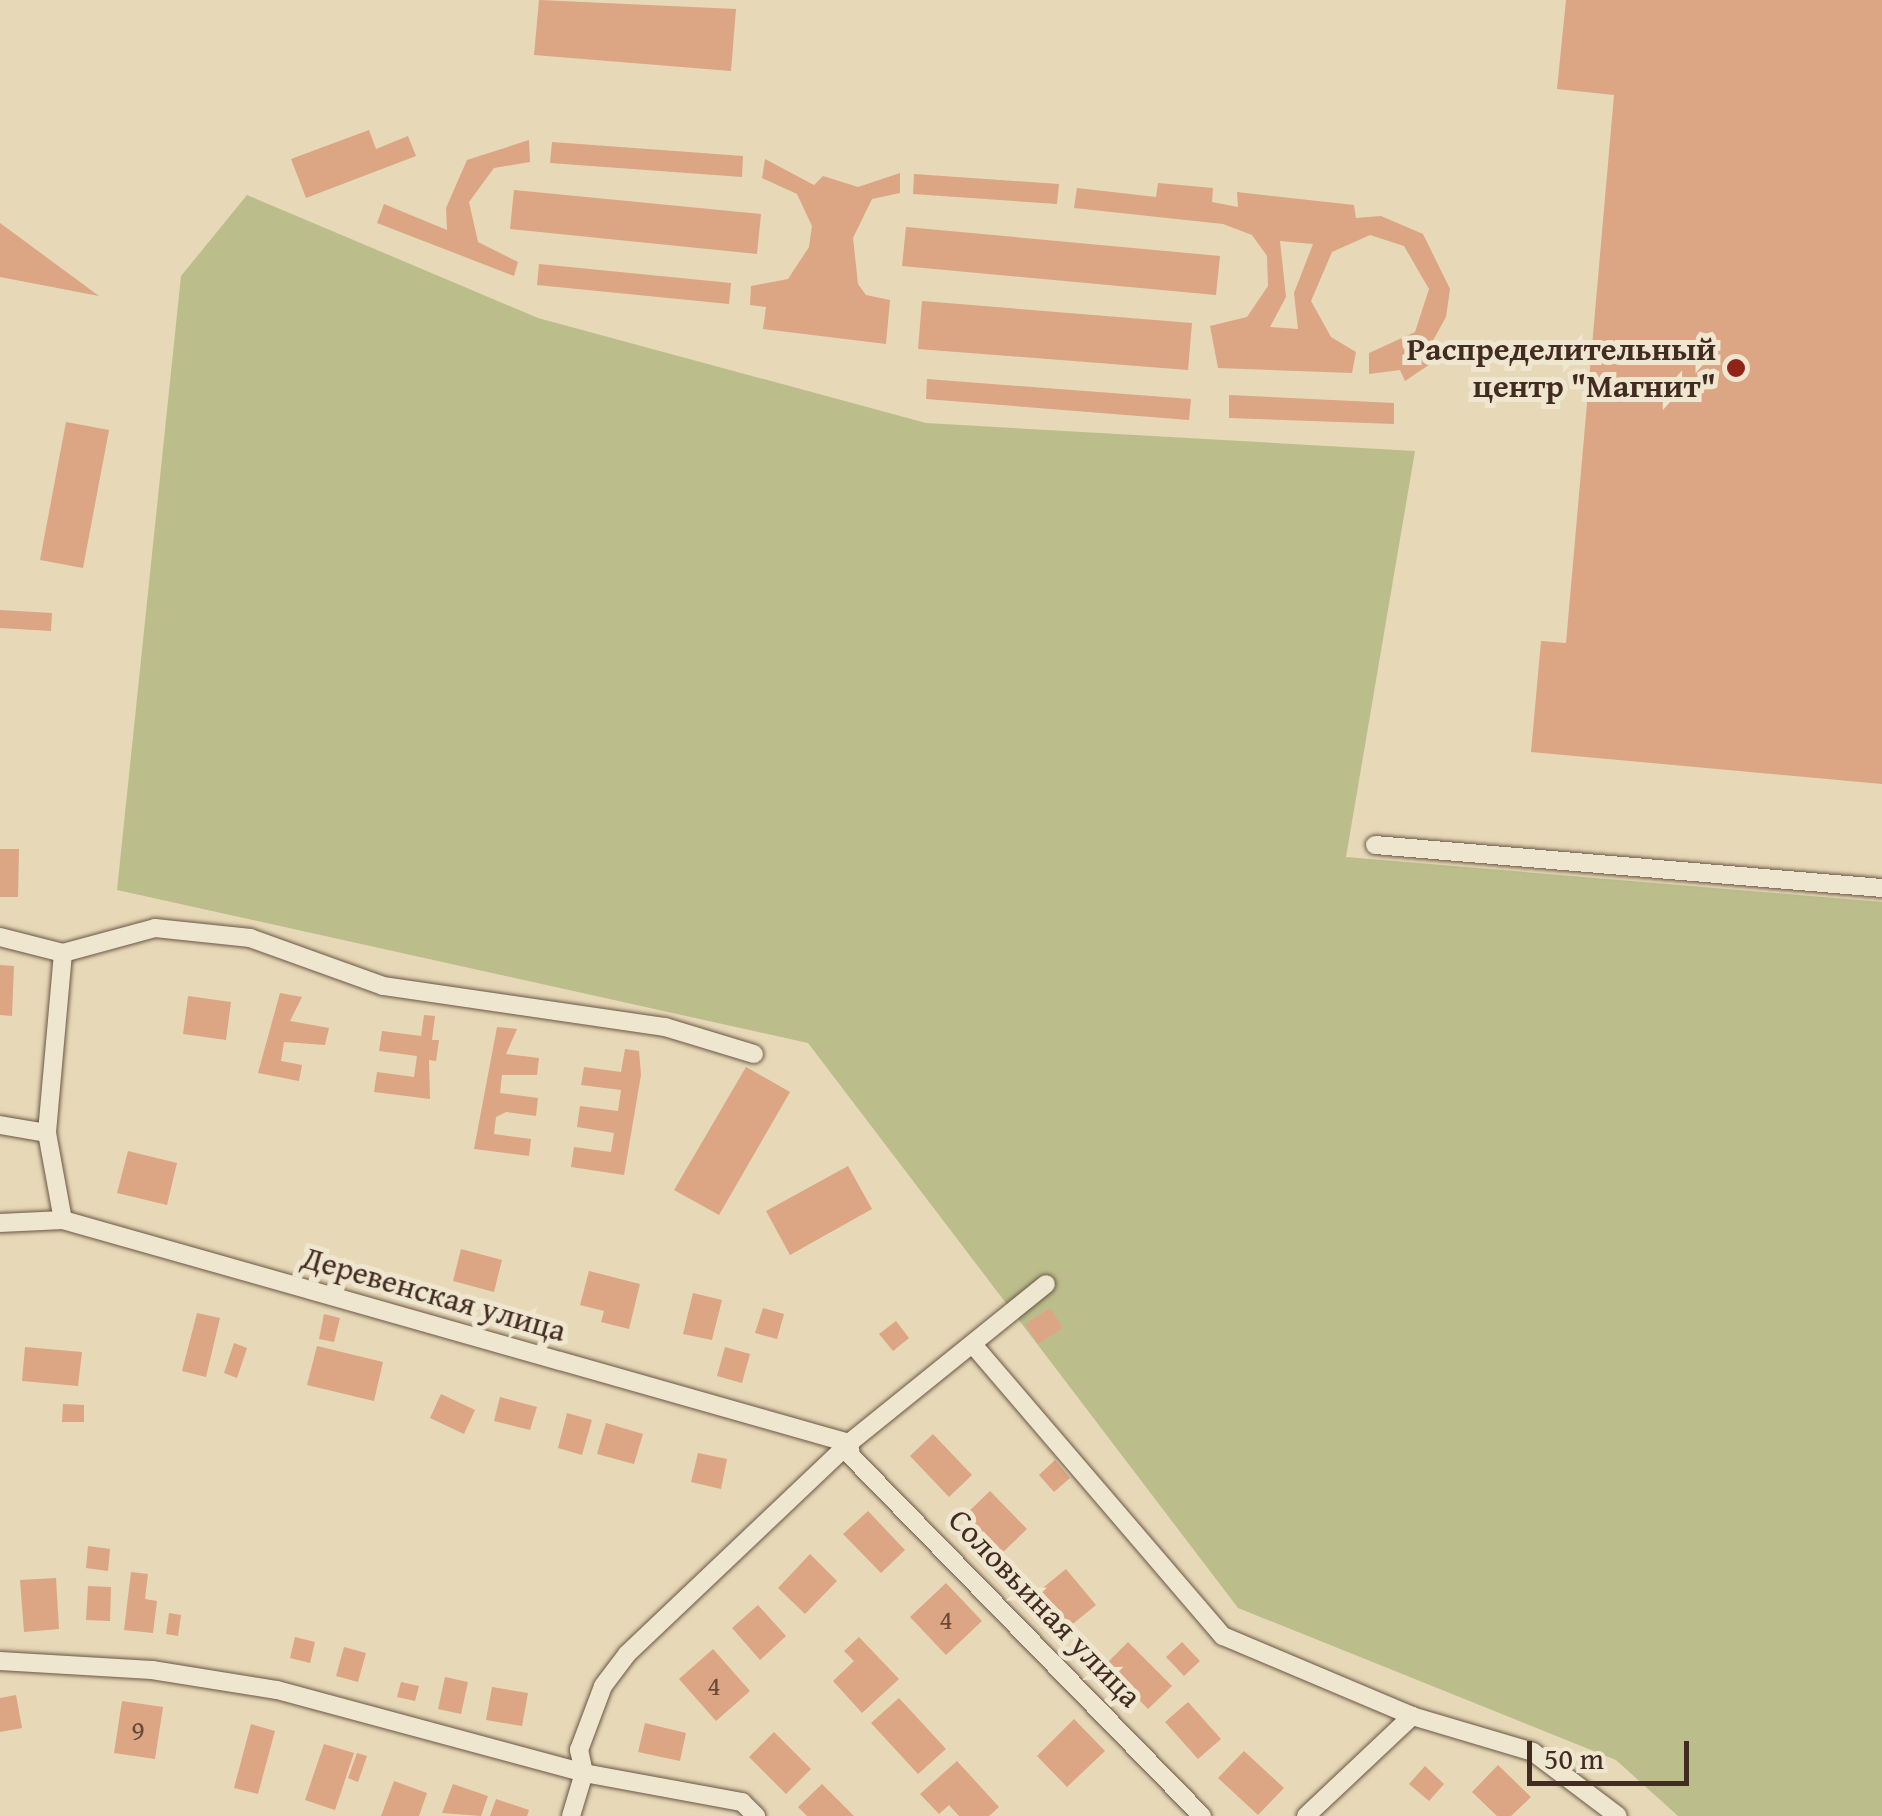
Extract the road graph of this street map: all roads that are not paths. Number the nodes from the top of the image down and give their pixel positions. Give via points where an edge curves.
1 (1375, 844) dead end
2 (1882, 888) edge
3 (0, 938) edge
4 (63, 953) junction
5 (754, 1054) dead end
6 (0, 1125) edge
7 (47, 1133) junction
8 (63, 1220) junction
9 (0, 1223) edge
10 (1046, 1284) dead end
11 (975, 1347) junction
12 (849, 1443) junction
13 (0, 1660) edge
14 (1412, 1716) junction
15 (584, 1773) junction
16 (571, 1816) edge
17 (756, 1816) edge
18 (1202, 1816) edge
19 (1306, 1816) edge
20 (1618, 1816) edge

1 - 2 street
3 - 4 street
4 - 5 street via 155,928 250,938 383,986 664,1027
4 - 7 street
6 - 7 street
7 - 8 street
8 - 9 street, Деревенская улица
8 - 12 street, Деревенская улица
10 - 11 street
11 - 12 street
11 - 14 street via 1222,1636
12 - 15 street via 628,1654 603,1686 579,1750
12 - 18 street, Соловьиная улица via 851,1456
13 - 15 street via 222,1679
14 - 19 street
14 - 20 street via 1533,1752
15 - 16 street
15 - 17 street via 742,1802

